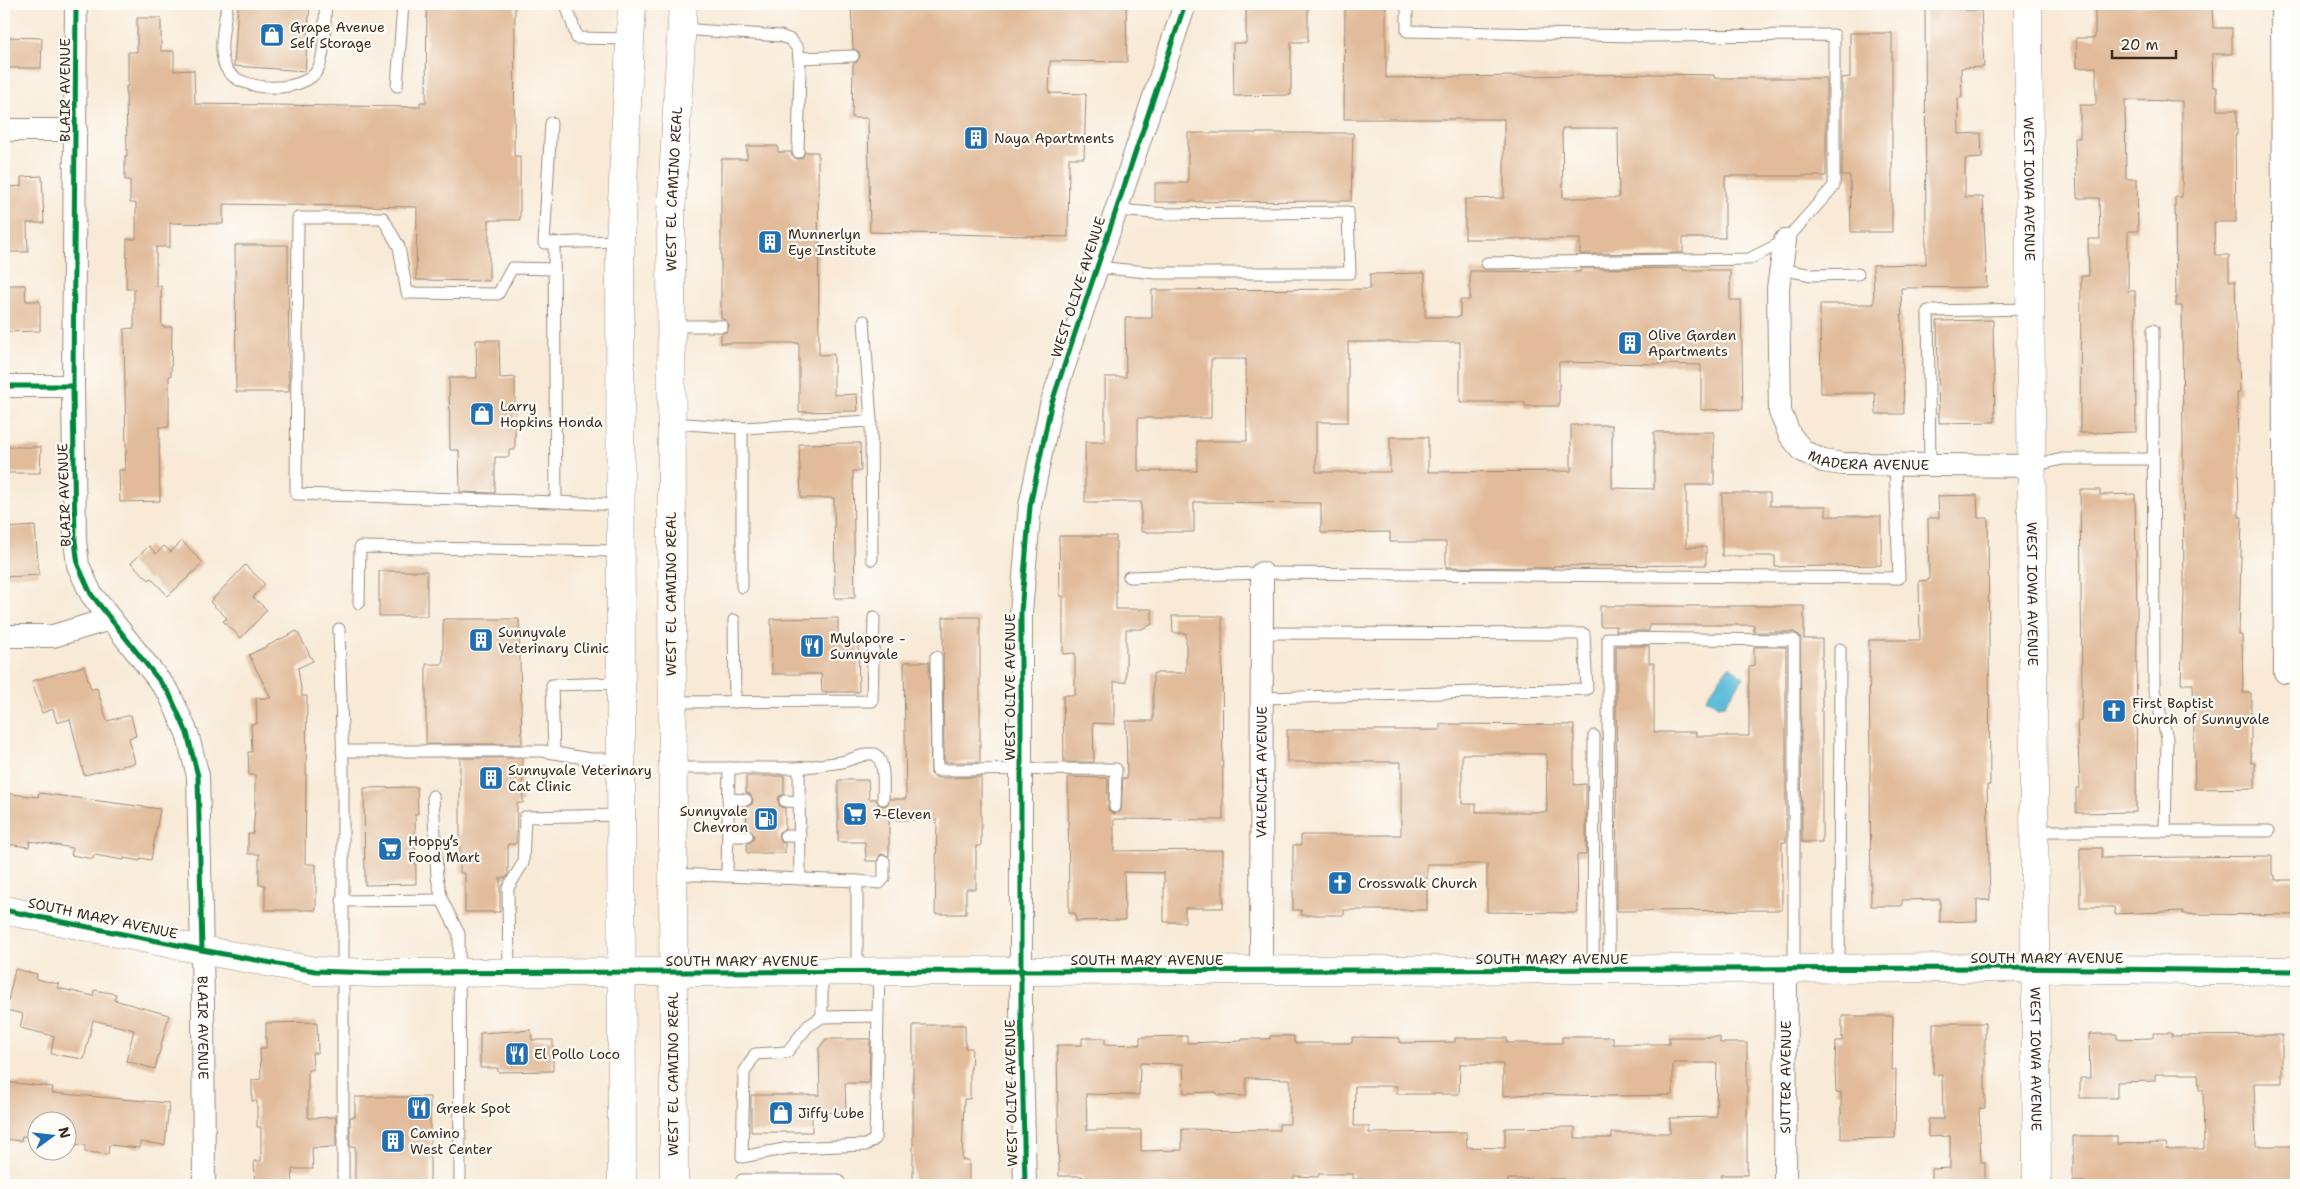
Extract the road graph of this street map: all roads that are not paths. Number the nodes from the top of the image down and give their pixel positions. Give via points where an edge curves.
1 (76, 4) edge
2 (227, 4) edge
3 (326, 4) edge
4 (403, 4) edge
5 (566, 4) edge
6 (632, 4) edge
7 (1185, 4) edge
8 (1407, 4) edge
9 (2028, 4) edge
10 (2282, 4) edge
11 (682, 16) edge
12 (629, 39) junction
13 (853, 56) dead end
14 (799, 58) junction
15 (397, 86) dead end
16 (551, 123) dead end
17 (4, 130) edge
18 (76, 130) junction
19 (798, 152) dead end
20 (1116, 210) junction
21 (620, 241) junction
22 (1785, 242) junction
23 (554, 243) junction
24 (1487, 263) dead end
25 (1096, 267) junction
26 (554, 269) junction
27 (1781, 269) junction
28 (1858, 274) dead end
29 (2031, 309) junction
30 (864, 321) dead end
31 (671, 326) junction
32 (722, 326) dead end
33 (2153, 330) dead end
34 (4, 386) edge
35 (73, 386) junction
36 (871, 421) junction
37 (670, 423) junction
38 (742, 428) junction
39 (2152, 459) junction
40 (1895, 465) junction
41 (1930, 465) junction
42 (2033, 466) junction
43 (556, 502) junction
44 (619, 504) junction
45 (620, 551) junction
46 (872, 559) dead end
47 (1262, 573) junction
48 (1129, 577) dead end
49 (742, 588) dead end
50 (359, 602) dead end
51 (874, 617) dead end
52 (110, 619) junction
53 (734, 620) dead end
54 (339, 629) dead end
55 (1261, 633) junction
56 (4, 636) edge
57 (1840, 649) dead end
58 (936, 657) dead end
59 (2291, 672) edge
60 (620, 683) junction
61 (1260, 698) junction
62 (671, 702) junction
63 (735, 702) junction
64 (1594, 736) dead end
65 (342, 751) junction
66 (554, 753) junction
67 (621, 759) junction
68 (672, 768) junction
69 (729, 768) junction
70 (799, 768) junction
71 (1022, 770) junction
72 (432, 796) dead end
73 (728, 799) junction
74 (883, 799) dead end
75 (746, 800) dead end
76 (784, 801) dead end
77 (800, 802) junction
78 (1115, 808) dead end
79 (620, 815) junction
80 (2166, 831) junction
81 (2269, 831) dead end
82 (2034, 832) junction
83 (728, 836) junction
84 (747, 836) dead end
85 (785, 836) dead end
86 (800, 836) junction
87 (884, 861) dead end
88 (673, 874) junction
89 (727, 875) junction
90 (800, 879) junction
91 (857, 881) junction
92 (442, 900) junction
93 (342, 901) junction
94 (4, 910) edge
95 (202, 950) junction
96 (2037, 969) junction
97 (342, 970) junction
98 (1601, 970) junction
99 (1790, 970) junction
100 (1838, 970) junction
101 (1020, 971) junction
102 (1261, 971) junction
103 (2296, 971) edge
104 (622, 972) junction
105 (822, 972) junction
106 (868, 972) junction
107 (461, 973) junction
108 (673, 973) junction
109 (509, 974) junction
110 (878, 1016) junction
111 (822, 1017) junction
112 (742, 1180) dead end
113 (204, 1185) edge
114 (343, 1185) edge
115 (460, 1185) edge
116 (622, 1185) edge
117 (674, 1185) edge
118 (841, 1185) edge
119 (1025, 1185) edge
120 (1785, 1185) edge
121 (2037, 1185) edge

1 - 18 street, BLAIR AVENUE
2 - 3 lane via 222,59 227,70 248,84 291,86 310,78 317,70 321,60
4 - 15 lane
5 - 12 lane via 577,38
6 - 12 main road
7 - 20 street, WEST OLIVE AVENUE
8 - 22 lane via 1407,30 1636,36 1834,35 1834,186
9 - 29 main road, WEST IOWA AVENUE
10 - 59 street
11 - 14 lane via 781,36 791,40 798,49
11 - 31 main road, WEST EL CAMINO REAL via 671,214
12 - 21 main road
13 - 14 lane
14 - 19 lane
16 - 23 lane via 544,243
17 - 18 street
18 - 35 street, BLAIR AVENUE
20 - 25 street, WEST OLIVE AVENUE
20 - 25 lane via 1167,214 1348,212 1350,273 1157,273
21 - 23 lane
21 - 44 main road
22 - 24 lane via 1749,259
22 - 27 street, MADERA AVENUE
23 - 26 lane
25 - 71 street, WEST OLIVE AVENUE via 1052,405 1030,506 1021,612
26 - 43 lane
26 - 43 lane via 512,268 498,294 407,293 399,247 383,218 298,218 296,494
27 - 28 lane via 1812,275
27 - 40 street, MADERA AVENUE via 1778,288 1780,412 1790,435 1803,452 1823,461
29 - 41 lane via 1928,311
29 - 42 main road, WEST IOWA AVENUE
30 - 36 lane
31 - 32 lane
31 - 37 main road, WEST EL CAMINO REAL
33 - 39 lane
34 - 35 street
35 - 52 street, BLAIR AVENUE via 78,565 92,594
36 - 38 lane
36 - 46 lane
37 - 38 lane
37 - 62 main road, WEST EL CAMINO REAL
38 - 49 lane
39 - 42 lane via 2062,458
39 - 80 lane via 2154,690 2167,738
40 - 41 street, MADERA AVENUE
40 - 47 lane via 1899,578
41 - 42 street, MADERA AVENUE
42 - 82 main road, WEST IOWA AVENUE
43 - 44 lane
44 - 45 main road
45 - 50 lane via 360,547
45 - 60 main road
47 - 48 lane
47 - 55 street, VALENCIA AVENUE
51 - 63 lane via 872,701
52 - 56 street via 53,636
52 - 95 street, BLAIR AVENUE via 169,694 187,733 198,776
53 - 63 lane
54 - 65 lane
55 - 61 street, VALENCIA AVENUE
55 - 61 lane via 1584,634 1587,689
57 - 100 lane
58 - 71 lane via 936,770
60 - 66 lane via 552,684
60 - 67 main road
61 - 102 street, VALENCIA AVENUE
62 - 63 lane
62 - 68 main road, WEST EL CAMINO REAL
64 - 98 lane
65 - 66 lane
65 - 93 lane
66 - 67 lane via 590,759
67 - 79 main road
68 - 69 lane
68 - 88 main road, WEST EL CAMINO REAL
69 - 70 lane
69 - 73 lane
70 - 74 lane via 875,754 880,758 882,768
70 - 77 lane
71 - 78 lane via 1116,769
71 - 101 street, WEST OLIVE AVENUE
72 - 92 lane via 436,877
73 - 75 lane
73 - 83 lane
76 - 77 lane
77 - 86 lane
79 - 104 main road
79 - 109 lane via 526,816 523,863 508,888
80 - 81 lane
80 - 82 lane
82 - 96 main road, WEST IOWA AVENUE
83 - 84 lane
83 - 89 lane
85 - 86 lane
86 - 90 lane
87 - 91 lane via 884,878 880,883
88 - 89 lane
88 - 108 main road, WEST EL CAMINO REAL
89 - 90 lane
90 - 91 lane
91 - 106 lane
92 - 93 lane
92 - 107 lane via 459,934
93 - 97 lane
94 - 95 main road, SOUTH MARY AVENUE
95 - 97 main road, SOUTH MARY AVENUE via 315,971
95 - 113 street, BLAIR AVENUE
96 - 100 main road, SOUTH MARY AVENUE
96 - 103 main road, SOUTH MARY AVENUE
96 - 121 main road, WEST IOWA AVENUE
97 - 107 main road, SOUTH MARY AVENUE
97 - 114 lane
98 - 99 main road, SOUTH MARY AVENUE
98 - 99 lane via 1608,638 1794,640
98 - 102 main road, SOUTH MARY AVENUE
99 - 100 main road, SOUTH MARY AVENUE
99 - 120 street, SUTTER AVENUE
101 - 102 main road, SOUTH MARY AVENUE
101 - 106 main road, SOUTH MARY AVENUE
101 - 119 street, WEST OLIVE AVENUE
104 - 108 main road, SOUTH MARY AVENUE
104 - 109 main road, SOUTH MARY AVENUE
104 - 116 main road
105 - 106 main road, SOUTH MARY AVENUE
105 - 108 main road, SOUTH MARY AVENUE
105 - 111 lane
106 - 110 lane
107 - 109 main road, SOUTH MARY AVENUE
107 - 115 lane
108 - 117 main road, WEST EL CAMINO REAL
110 - 111 lane
110 - 111 lane via 875,1139 866,1145 788,1148 742,1157 744,1074 755,1054 787,1052 808,1026
112 - 118 lane via 838,1180

